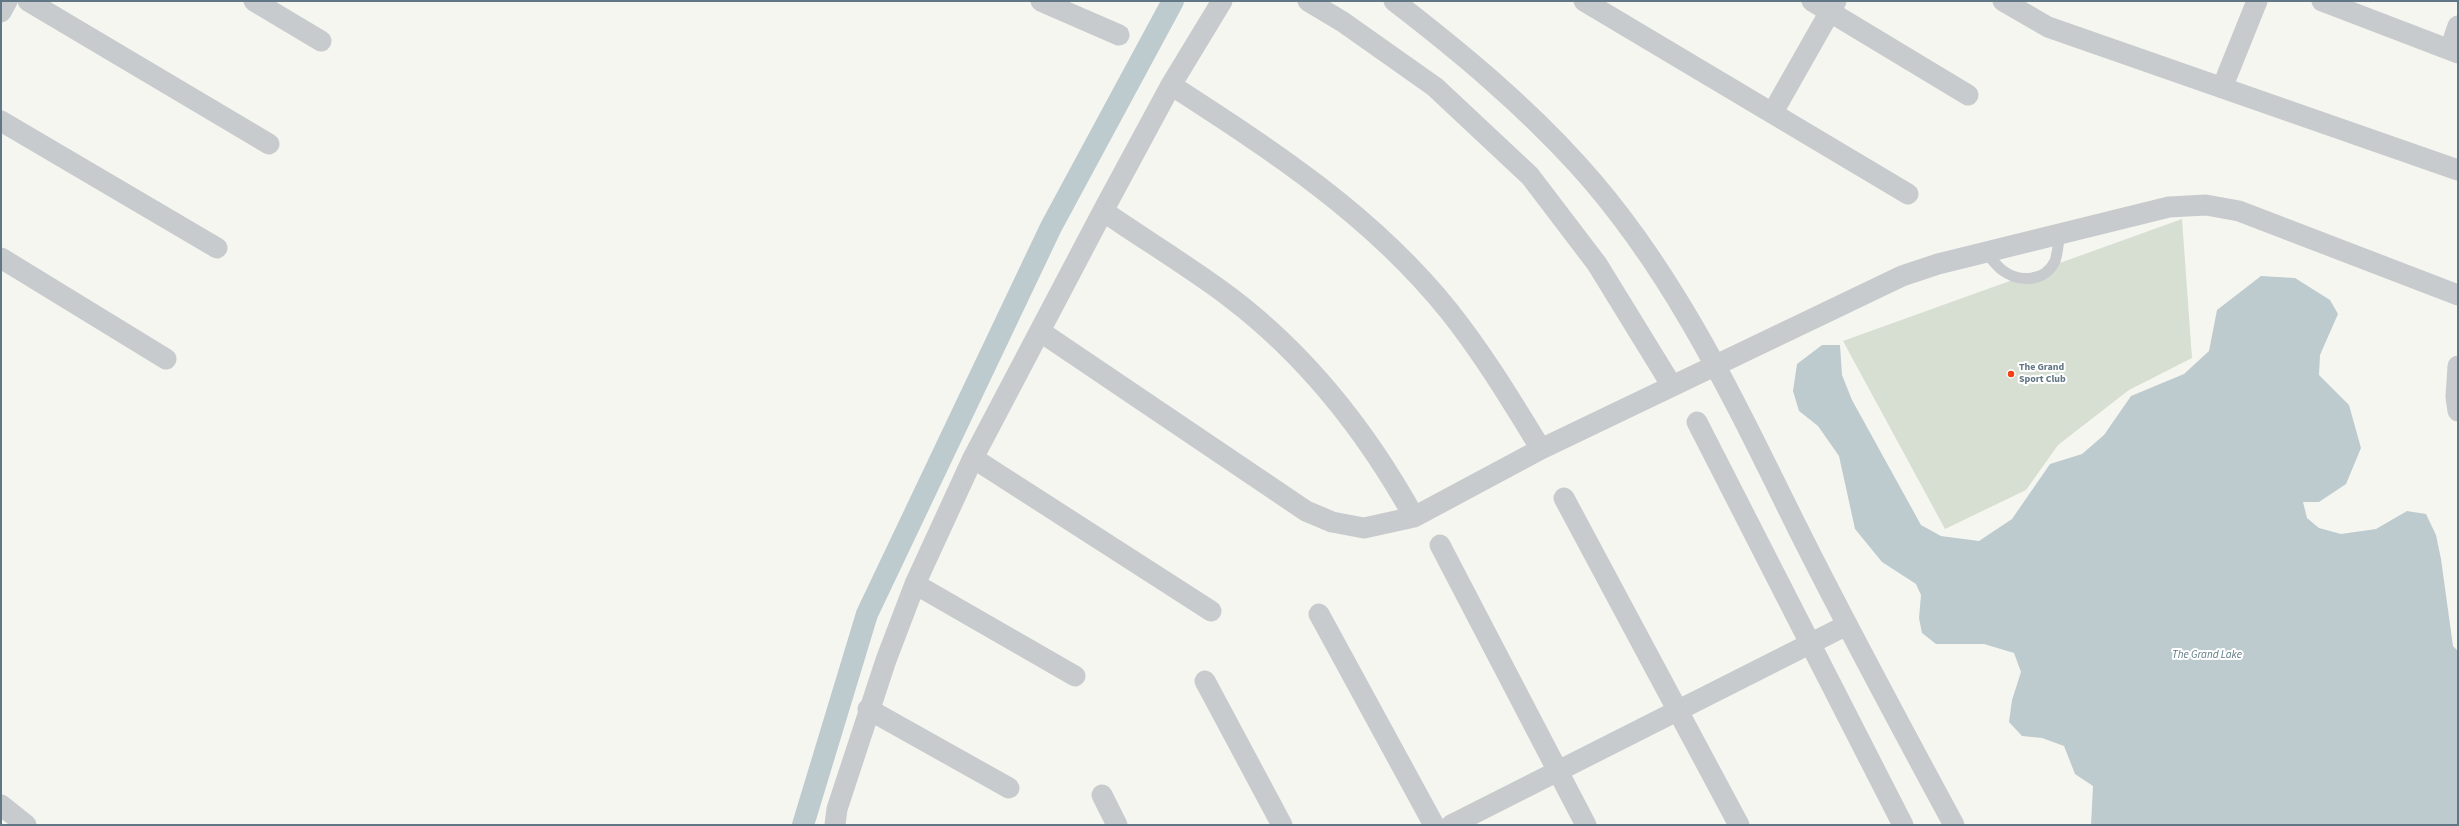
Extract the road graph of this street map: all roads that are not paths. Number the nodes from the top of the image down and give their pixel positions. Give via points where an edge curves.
1 (6, 1) edge
2 (28, 1) edge
3 (254, 1) edge
4 (1041, 1) edge
5 (1222, 1) edge
6 (1308, 1) edge
7 (1394, 1) edge
8 (1584, 1) edge
9 (1812, 1) edge
10 (2003, 1) edge
11 (2257, 1) edge
12 (2264, 1) edge
13 (2272, 1) edge
14 (2322, 1) edge
15 (1833, 6) edge
16 (1, 12) edge
17 (2458, 26) edge
18 (1119, 36) dead end
19 (321, 41) dead end
20 (2454, 51) edge
21 (1171, 86) junction
22 (2222, 88) junction
23 (1968, 95) dead end
24 (1773, 112) junction
25 (1, 121) edge
26 (269, 144) dead end
27 (2458, 170) edge
28 (1908, 194) dead end
29 (1103, 211) junction
30 (2060, 233) junction
31 (217, 248) dead end
32 (1985, 252) junction
33 (1, 258) edge
34 (2458, 295) edge
35 (1041, 332) junction
36 (166, 359) dead end
37 (1716, 366) junction
38 (2458, 366) edge
39 (1672, 386) junction
40 (2458, 412) edge
41 (1697, 422) dead end
42 (1541, 449) junction
43 (973, 458) junction
44 (1564, 498) dead end
45 (1414, 517) junction
46 (1440, 545) dead end
47 (915, 584) junction
48 (1211, 611) dead end
49 (1319, 614) dead end
50 (1846, 625) junction
51 (1808, 643) junction
52 (1075, 676) dead end
53 (1205, 680) dead end
54 (868, 709) junction
55 (1677, 710) junction
56 (1556, 771) junction
57 (1009, 788) dead end
58 (1102, 795) dead end
59 (1, 805) edge
60 (26, 825) edge
61 (835, 825) edge
62 (1117, 825) edge
63 (1282, 825) edge
64 (1434, 825) edge
65 (1451, 825) edge
66 (1586, 825) edge
67 (1739, 825) edge
68 (1903, 825) edge
69 (1954, 825) edge

1 - 16 street
2 - 26 street
3 - 19 street
4 - 18 street
5 - 21 street
6 - 39 street via 1343,22 1435,87 1530,176 1597,264
7 - 37 street via 1487,75 1580,167 1637,238 1672,289
8 - 24 street
9 - 15 street
10 - 22 street via 2048,27
11 - 22 street
12 - 13 street
14 - 20 street
15 - 23 street
15 - 24 street
17 - 20 street
21 - 29 street
21 - 42 street via 1325,189 1375,233 1449,310 1491,367
22 - 27 street
24 - 28 street
25 - 31 street
29 - 35 street
29 - 45 street via 1231,298 1278,340 1311,373 1355,424 1391,476
30 - 32 street
30 - 32 lane via 2055,260 2047,272 2036,278 2022,279 2003,270
30 - 34 street via 2169,207 2206,205 2239,211
32 - 37 street via 1902,276
33 - 36 street
35 - 43 street
35 - 45 street via 1306,511 1332,522 1364,528
37 - 39 street
37 - 50 street
38 - 40 street
39 - 42 street
41 - 51 street
42 - 45 street
43 - 47 street
43 - 48 street
44 - 55 street
46 - 56 street
47 - 52 street
47 - 54 street
49 - 64 street
50 - 51 street
50 - 69 street
51 - 55 street
51 - 68 street
53 - 63 street
54 - 57 street
54 - 61 street
55 - 56 street
55 - 67 street
56 - 65 street
56 - 66 street
58 - 62 street
59 - 60 street

